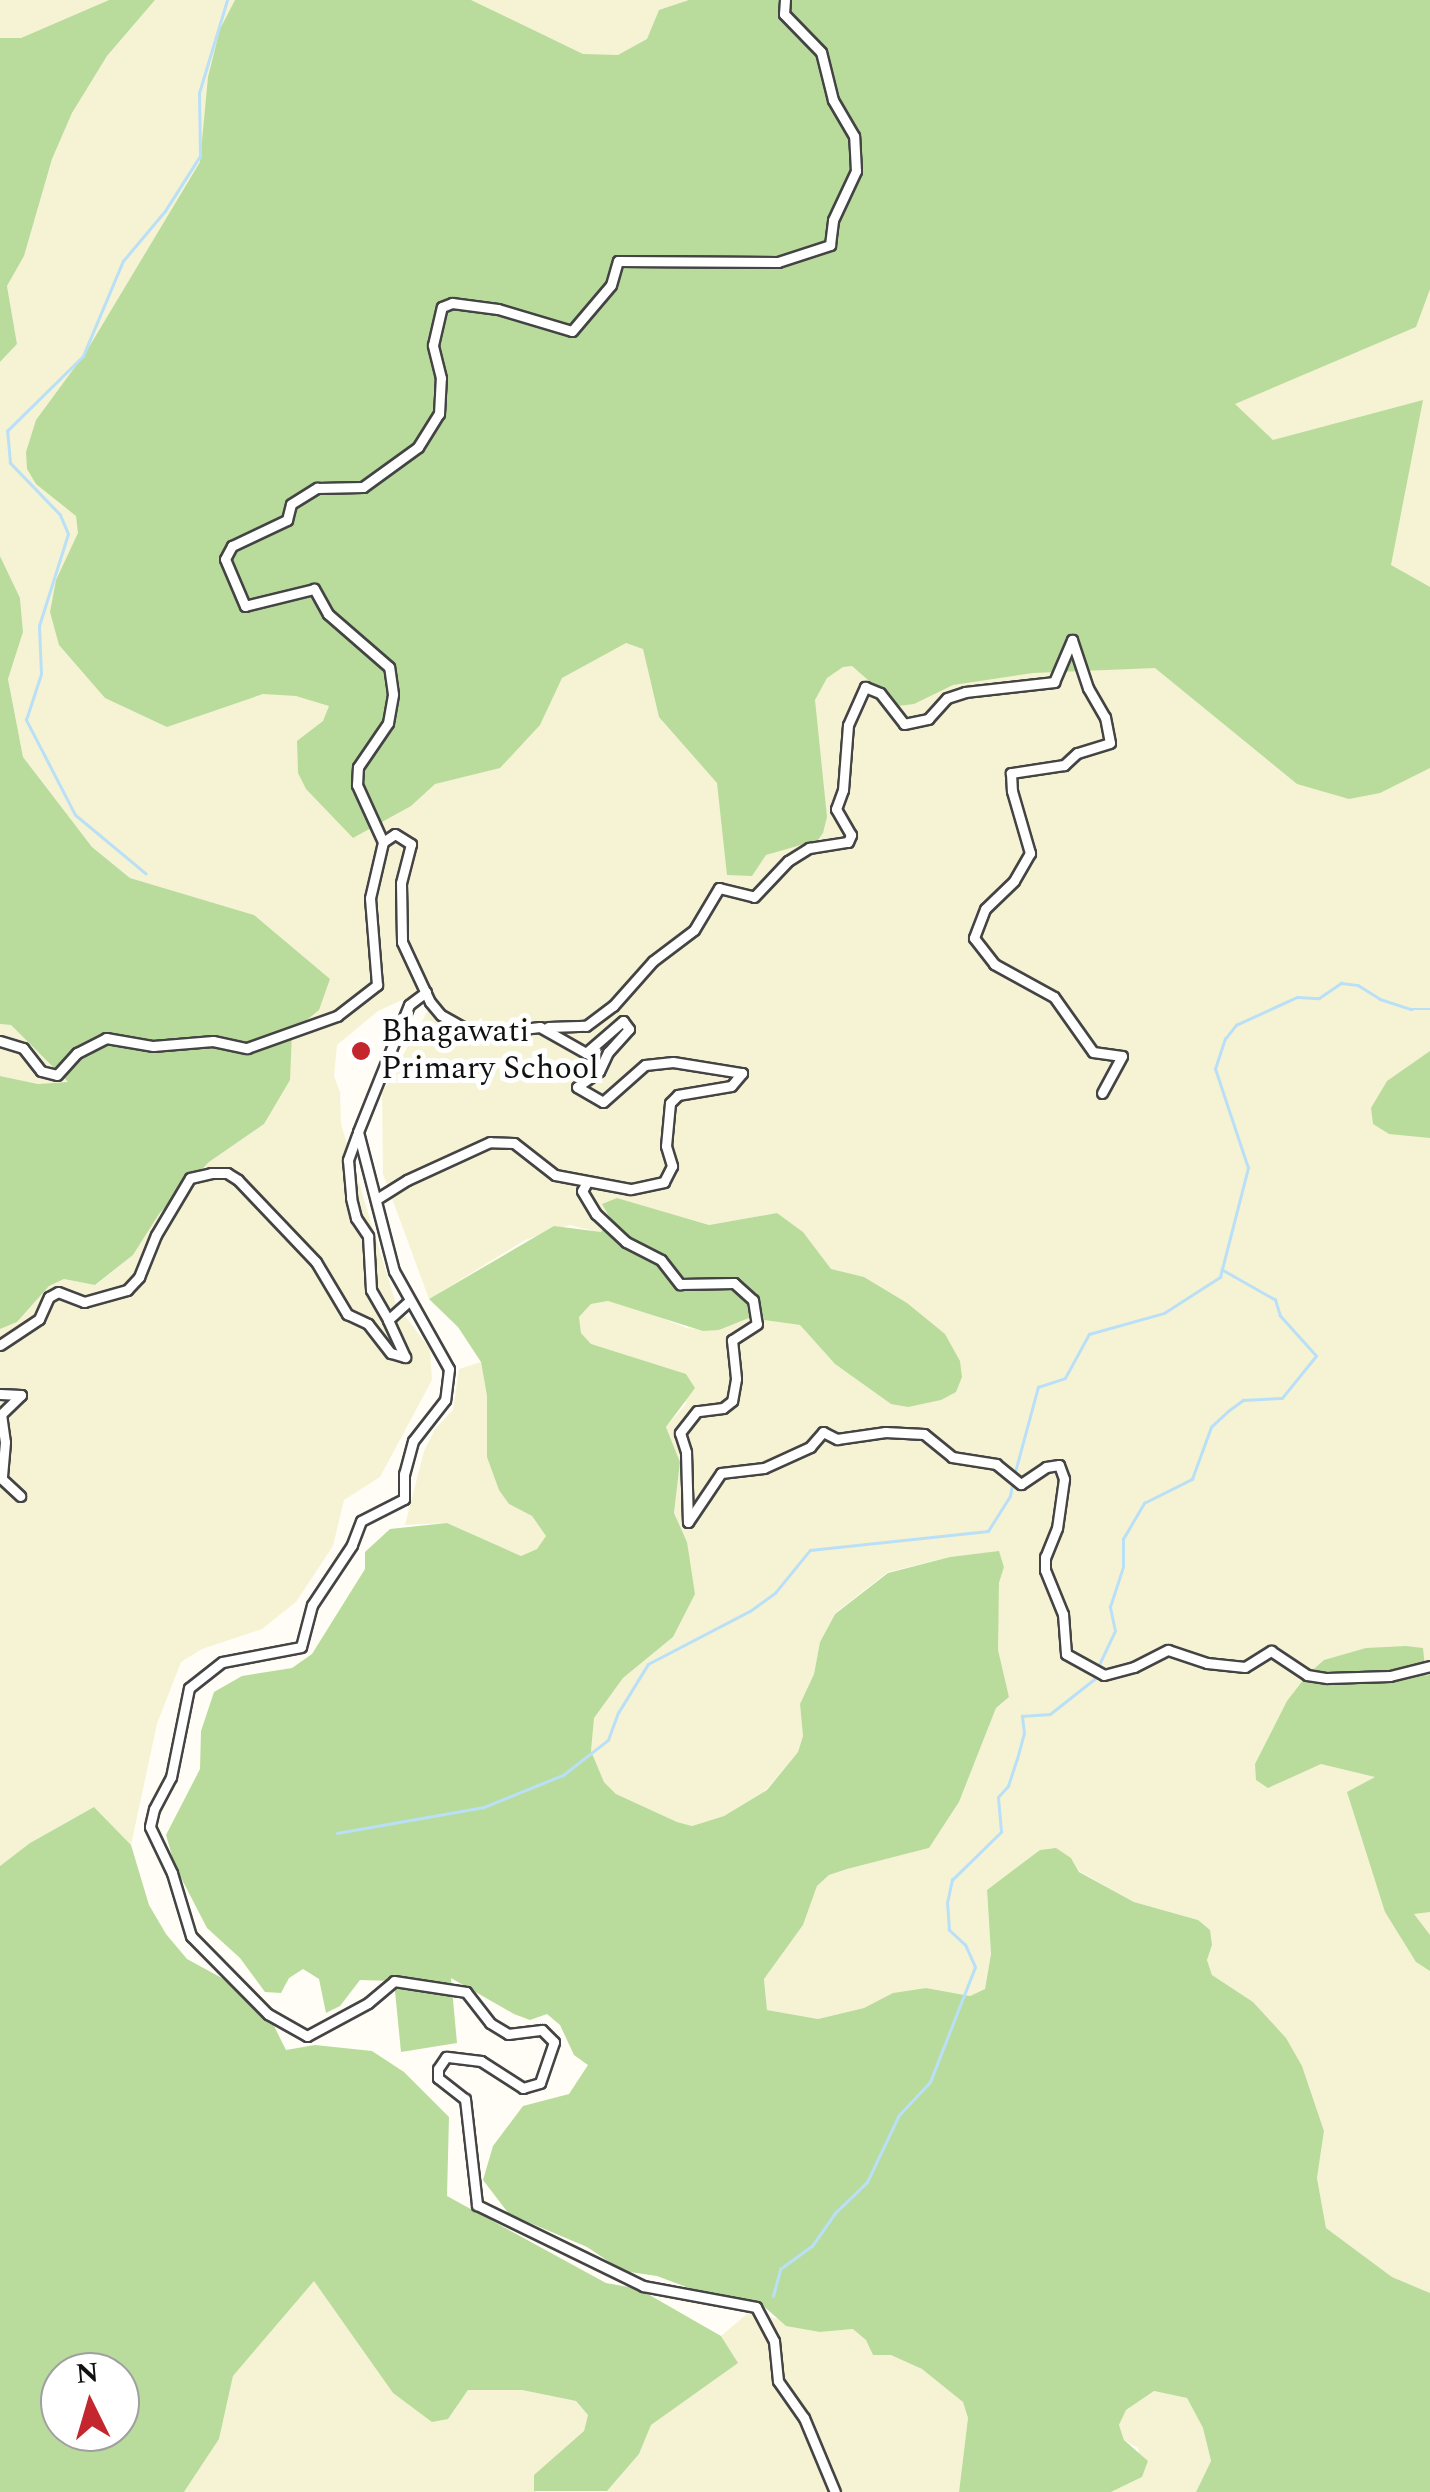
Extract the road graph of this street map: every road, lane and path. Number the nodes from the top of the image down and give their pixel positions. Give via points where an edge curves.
1 (785, 0) edge
2 (384, 842) junction
3 (426, 992) junction
4 (540, 1027) junction
5 (0, 1042) edge
6 (1102, 1093) dead end
7 (358, 1132) junction
8 (587, 1182) junction
9 (376, 1199) junction
10 (408, 1301) junction
11 (388, 1320) junction
12 (0, 1345) edge
13 (0, 1394) edge
14 (20, 1496) dead end
15 (1430, 1666) edge
16 (835, 2492) edge

1 - 2 street via 784,14 821,52 833,100 854,136 856,171 833,220 830,245 778,262 627,258 618,261 611,285 572,331 498,309 442,307 433,345 441,378 439,414 418,447 364,488 318,488 291,504 287,520 232,546 225,559 246,606 314,589 328,614 389,667 388,724 358,767 357,785
2 - 3 street via 395,834 411,844 400,929
2 - 5 street via 370,898 378,986 338,1016 247,1048 106,1038 77,1053 57,1075 41,1070 23,1048
3 - 4 street via 441,1015 464,1028 489,1033
3 - 7 street via 409,1005
4 - 6 street via 586,1026 612,1006 653,961 694,930 719,888 754,897 809,848 848,842 851,835 836,809 848,725 864,687 880,693 904,724 916,722 965,692 1054,682 1072,640 1110,743 1077,753 1064,765 1011,773 1030,853 1014,882 985,909 974,938 994,964 1054,997 1093,1052 1122,1056
4 - 8 street via 586,1053 623,1021 630,1029 599,1071 577,1086 604,1102 645,1065 673,1062 742,1073 731,1086 670,1103 666,1146 672,1166 664,1182 630,1189
7 - 9 street
7 - 11 street via 348,1160 351,1198 368,1236 371,1290
8 - 9 street via 556,1176 514,1143 490,1142
8 - 15 street via 582,1191 596,1214 626,1242 661,1260 680,1284 734,1284 753,1300 757,1324 732,1340 732,1402 698,1411 680,1433 688,1522 721,1473 764,1468 810,1447 824,1432 836,1439 924,1434 952,1457 996,1464 1021,1484 1059,1465 1064,1480 1058,1528 1045,1570 1063,1614 1066,1654 1104,1675 1168,1650 1245,1666 1271,1651 1308,1675 1326,1678 1390,1676
9 - 10 street
10 - 11 street
10 - 16 street via 449,1369 445,1400 414,1441 404,1499 361,1521 312,1605 301,1647 222,1662 188,1688 172,1777 150,1827 191,1936 268,2014 307,2036 368,2004 394,1981 466,1992 508,2034 542,2030 554,2042 540,2083 523,2088 481,2062 446,2057 438,2070 438,2078 465,2099 477,2206 643,2286 756,2307 774,2342 778,2381 804,2418
11 - 12 street via 405,1357 391,1353 368,1324 348,1314 316,1262 238,1180 211,1174 190,1178 127,1290 93,1302 58,1292 39,1319
13 - 14 street via 21,1395 1,1414 2,1478

